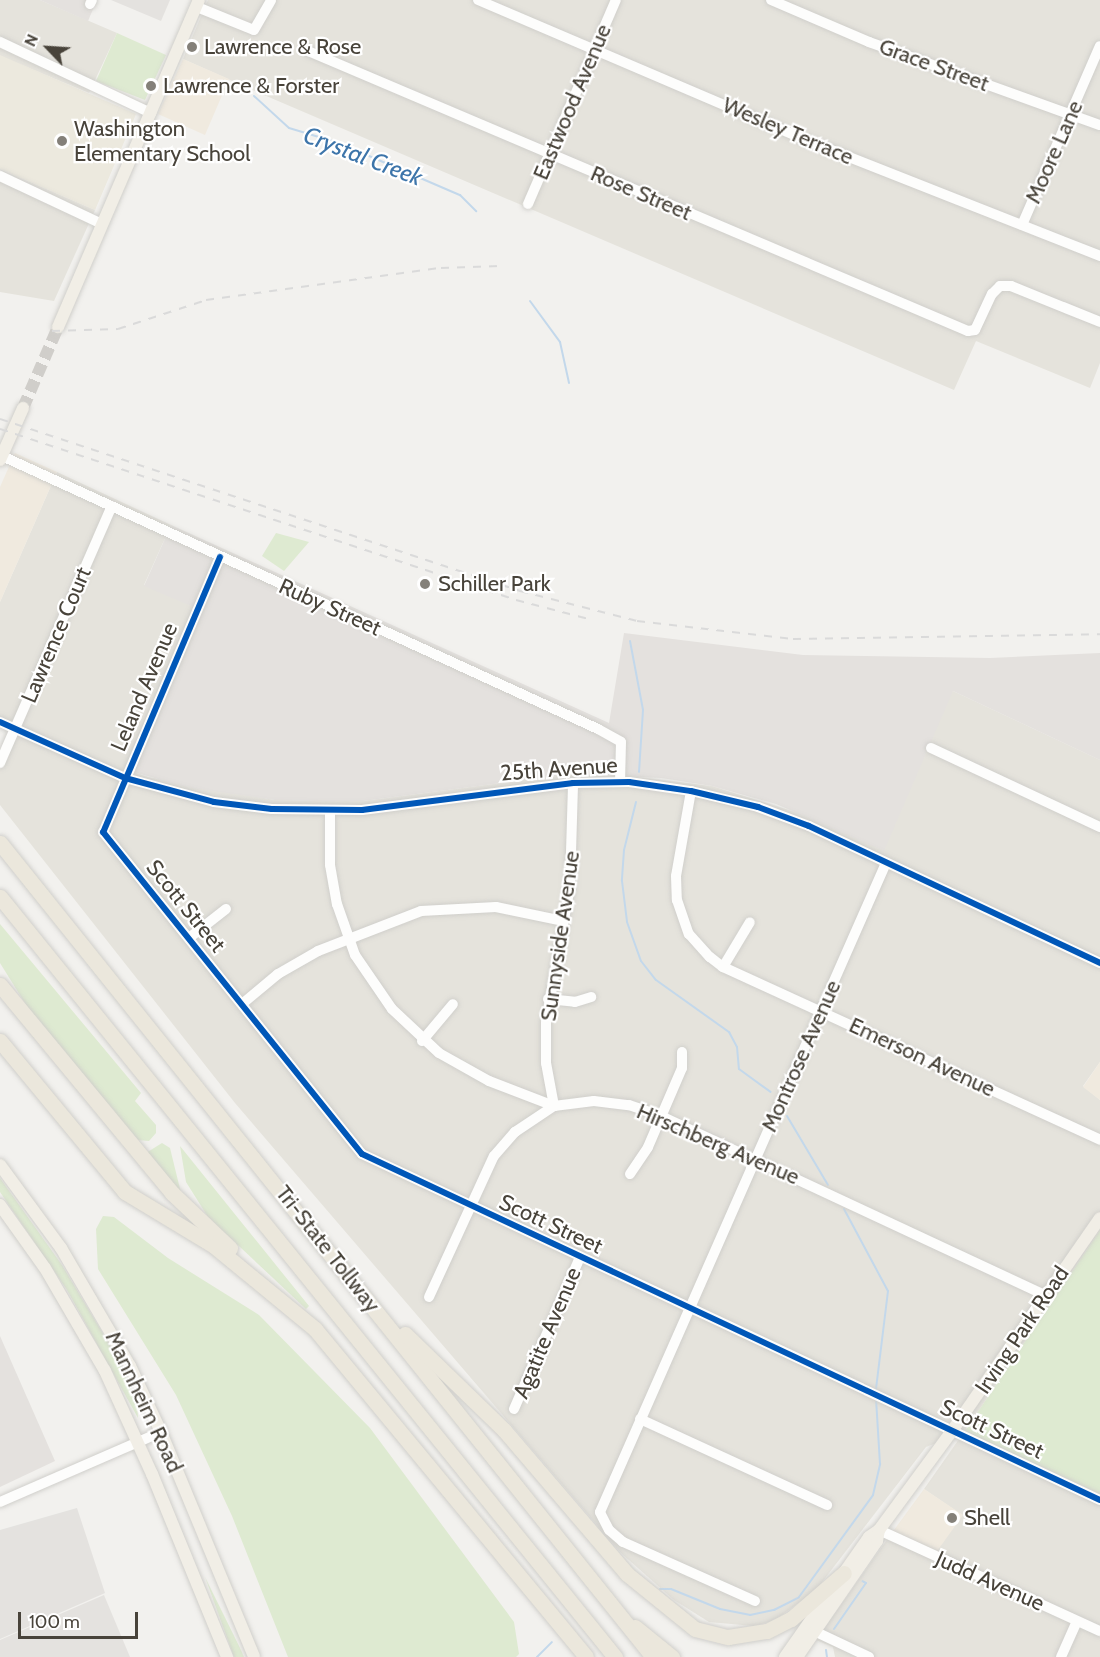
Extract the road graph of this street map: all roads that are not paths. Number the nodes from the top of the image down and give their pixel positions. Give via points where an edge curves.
1 (271, 0) edge
2 (478, 0) edge
3 (616, 0) edge
4 (771, 0) edge
5 (198, 3) edge
6 (0, 42) edge
7 (1100, 46) edge
8 (595, 50) junction
9 (308, 51) dead end
10 (151, 113) junction
11 (1071, 113) junction
12 (1100, 125) edge
13 (550, 154) junction
14 (0, 176) edge
15 (528, 204) dead end
16 (102, 224) junction
17 (1022, 225) junction
18 (1100, 256) edge
19 (1100, 322) edge
20 (58, 327) tunnel mouth
21 (23, 408) tunnel mouth
22 (1, 458) edge
23 (112, 506) junction
24 (220, 557) junction
25 (0, 723) edge
26 (15, 729) junction
27 (931, 748) dead end
28 (0, 764) edge
29 (125, 778) junction
30 (620, 782) junction
31 (573, 783) junction
32 (691, 791) junction
33 (330, 812) junction
34 (1100, 827) edge
35 (103, 832) joint
36 (0, 843) edge
37 (886, 863) junction
38 (0, 897) edge
39 (226, 909) dead end
40 (563, 921) junction
41 (750, 922) dead end
42 (189, 938) junction
43 (348, 938) junction
44 (1100, 963) edge
45 (723, 967) junction
46 (0, 985) edge
47 (591, 997) dead end
48 (548, 999) junction
49 (242, 1004) junction
50 (453, 1004) dead end
51 (821, 1011) junction
52 (0, 1041) edge
53 (422, 1041) junction
54 (682, 1052) dead end
55 (554, 1106) junction
56 (661, 1116) junction
57 (1100, 1140) edge
58 (755, 1160) junction
59 (0, 1165) edge
60 (630, 1174) dead end
61 (0, 1205) edge
62 (469, 1205) junction
63 (1100, 1218) edge
64 (580, 1257) junction
65 (1045, 1295) junction
66 (429, 1297) dead end
67 (369, 1300) junction
68 (690, 1308) junction
69 (303, 1318) junction
70 (514, 1409) dead end
71 (640, 1419) junction
72 (952, 1431) junction
73 (161, 1432) junction
74 (138, 1441) junction
75 (1100, 1500) edge
76 (0, 1502) edge
77 (827, 1505) dead end
78 (879, 1530) junction
79 (486, 1538) junction
80 (844, 1574) junction
81 (755, 1601) dead end
82 (621, 1616) junction
83 (1077, 1621) junction
84 (814, 1631) junction
85 (1100, 1631) edge
86 (226, 1657) edge
87 (255, 1657) edge
88 (575, 1657) edge
89 (586, 1657) edge
90 (615, 1657) edge
91 (653, 1657) edge
92 (672, 1657) edge
93 (785, 1657) edge
94 (796, 1657) edge
95 (869, 1657) edge
96 (1061, 1657) edge

1 - 5 street via 254,30
2 - 8 street, Wesley Terrace
3 - 8 street, Eastwood Avenue
4 - 11 street, Grace Street via 869,42
5 - 10 main road
6 - 10 street
7 - 11 street, Moore Lane
8 - 13 street, Eastwood Avenue
8 - 17 street, Wesley Terrace via 811,142
9 - 13 street, Rose Street
10 - 16 main road
11 - 12 street, Grace Street
11 - 17 street, Moore Lane
13 - 15 street, Eastwood Avenue
13 - 19 street, Rose Street via 968,331 975,330 992,294 1000,286 1011,286
14 - 16 street
16 - 20 main road
17 - 18 street, Wesley Terrace
21 - 22 main road
22 - 23 street, Ruby Street
23 - 24 street, Ruby Street
23 - 26 street, Lawrence Court
24 - 29 street, Leland Avenue
24 - 30 street, Ruby Street via 621,742
25 - 26 street, 25th Avenue
26 - 28 street, Lawrence Court
26 - 29 street, 25th Avenue
27 - 34 street
29 - 33 street, 25th Avenue via 214,802
29 - 35 street, Leland Avenue
30 - 31 street, 25th Avenue
30 - 32 street, 25th Avenue
31 - 33 street, 25th Avenue
31 - 40 street, Sunnyside Avenue via 573,855
32 - 37 street, 25th Avenue via 758,807
32 - 45 street, Emerson Avenue via 676,876 676,900 689,934
33 - 43 street, Hirschberg Avenue via 330,865
35 - 42 street, Scott Street
36 - 67 highway, Tri-State Tollway
37 - 44 street, 25th Avenue
37 - 51 street, Montrose Avenue
38 - 90 highway, Tri-State Tollway
39 - 42 street
40 - 43 street via 496,907 441,908 401,916
40 - 48 street, Sunnyside Avenue
41 - 45 street
42 - 49 street, Scott Street
43 - 49 street via 296,963
43 - 53 street, Hirschberg Avenue via 379,993
45 - 51 street, Emerson Avenue
46 - 69 highway via 172,1193 293,1303
47 - 48 street via 575,1002
48 - 55 street, Sunnyside Avenue via 546,1063
49 - 62 street, Scott Street via 362,1154
50 - 53 street
51 - 57 street, Emerson Avenue
51 - 58 street, Montrose Avenue
52 - 69 highway via 125,1192 214,1246
53 - 55 street, Hirschberg Avenue via 471,1073
54 - 56 street via 682,1068
55 - 56 street, Hirschberg Avenue via 594,1101
55 - 62 street via 532,1118 503,1144
56 - 58 street, Hirschberg Avenue
56 - 60 street
58 - 65 street, Hirschberg Avenue
58 - 68 street, Montrose Avenue
59 - 73 main road, Mannheim Road via 37,1211 81,1279
61 - 74 main road, Mannheim Road via 71,1312
62 - 64 street, Scott Street
62 - 66 street
63 - 65 main road, Irving Park Road
64 - 68 street, Scott Street
64 - 70 street, Agatite Avenue
65 - 72 main road, Irving Park Road
67 - 80 highway via 504,1430 627,1574 695,1629 728,1637 766,1630 791,1619
67 - 82 highway, Tri-State Tollway
68 - 71 street, Montrose Avenue
68 - 72 street, Scott Street
69 - 79 highway
71 - 77 street
71 - 81 street, Montrose Avenue via 600,1512 609,1530 623,1542
72 - 75 street, Scott Street
72 - 78 main road, Irving Park Road
73 - 74 street
73 - 87 main road, Mannheim Road
74 - 76 street
74 - 86 main road, Mannheim Road
78 - 80 main road, Irving Park Road via 869,1537
78 - 83 street, Judd Avenue
78 - 84 main road, Irving Park Road via 877,1541
79 - 88 highway via 496,1558
79 - 89 highway
80 - 93 main road, Irving Park Road
82 - 91 highway, Tri-State Tollway
82 - 92 highway
83 - 85 street, Judd Avenue
83 - 96 street
84 - 94 main road, Irving Park Road
84 - 95 street

